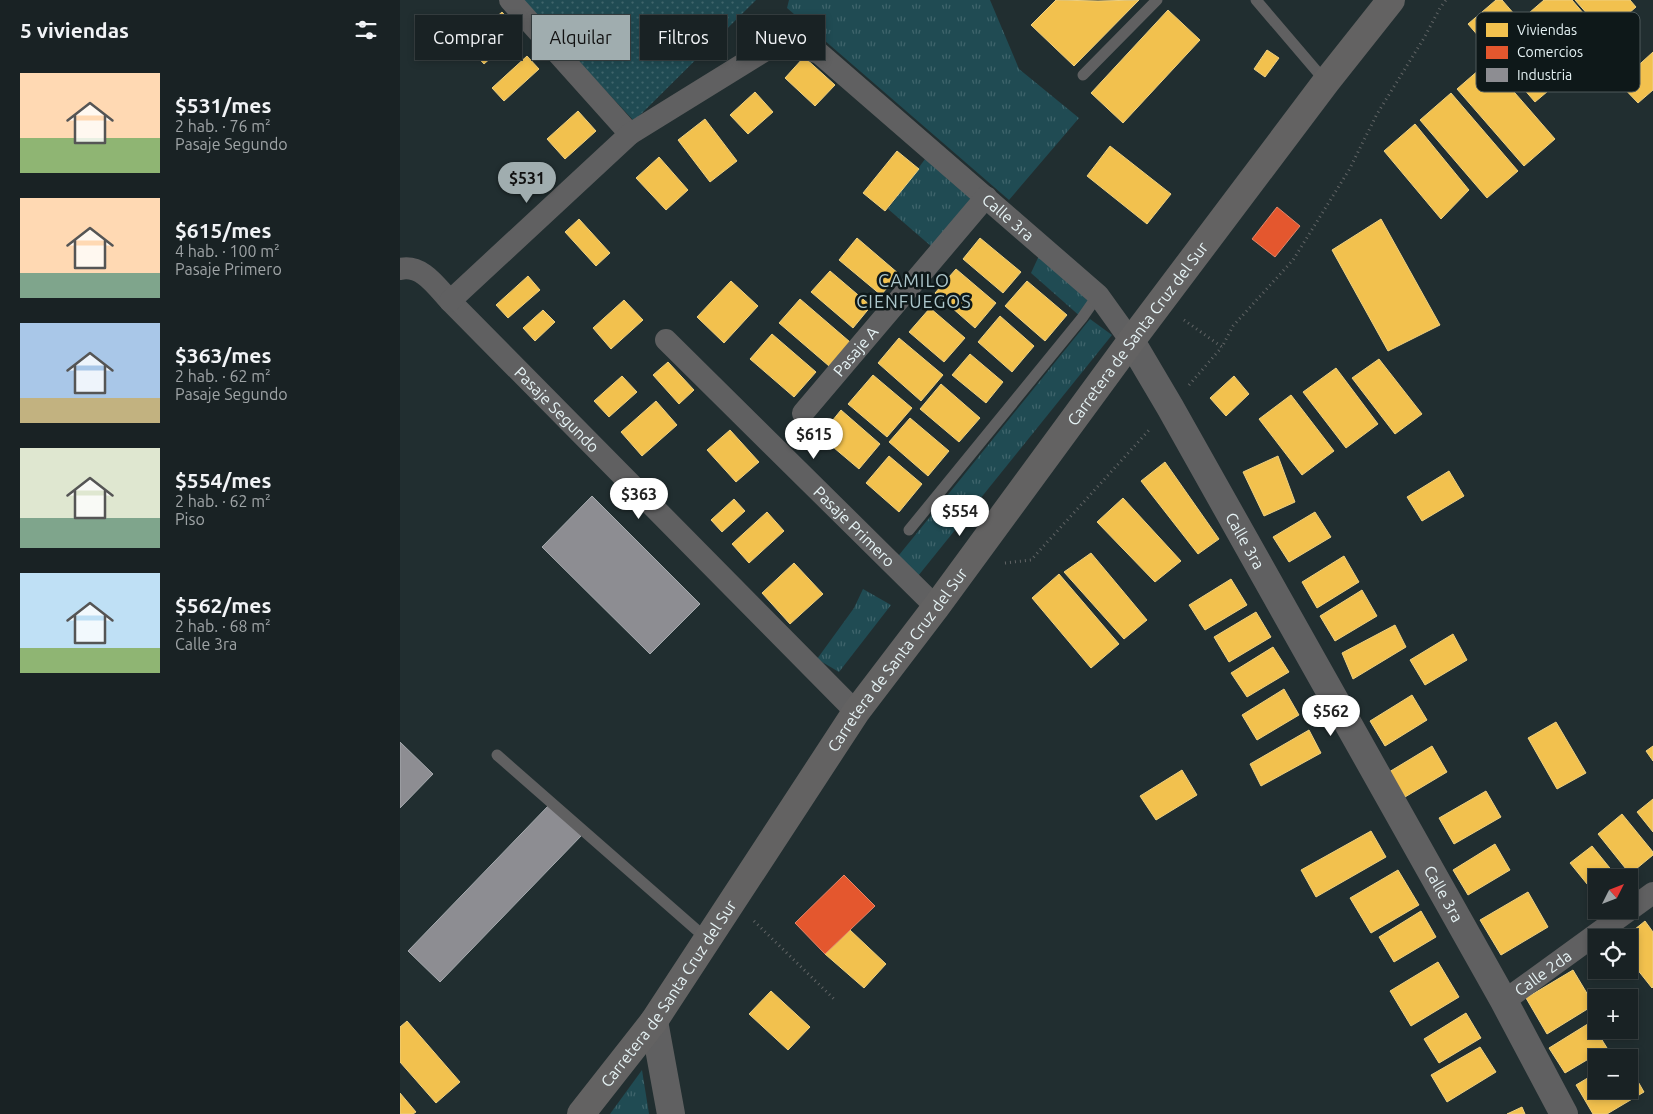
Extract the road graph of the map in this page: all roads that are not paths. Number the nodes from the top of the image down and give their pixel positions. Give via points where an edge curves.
1 (510, 0) edge
2 (1157, 0) edge
3 (1256, 0) edge
4 (1391, 0) edge
5 (1083, 75) dead end
6 (1326, 82) junction
7 (630, 134) junction
8 (986, 197) junction
9 (400, 269) edge
10 (1098, 295) junction
11 (450, 301) junction
12 (666, 340) dead end
13 (1132, 341) junction
14 (803, 413) dead end
15 (908, 530) dead end
16 (936, 607) junction
17 (856, 712) junction
18 (497, 755) dead end
19 (1653, 893) edge
20 (707, 939) junction
21 (1504, 1001) junction
22 (654, 1021) junction
23 (582, 1114) edge
24 (672, 1114) edge
25 (1564, 1114) edge

1 - 7 street
2 - 5 lane
3 - 6 lane
4 - 6 main road, Carretera de Santa Cruz del Sur
6 - 13 main road, Carretera de Santa Cruz del Sur
7 - 8 street, Calle 3ra via 782,40 819,52
7 - 11 street
8 - 10 street, Calle 3ra
8 - 14 street, Pasaje A
9 - 11 street, Pasaje Segundo via 408,267 427,276
10 - 13 street, Calle 3ra
10 - 15 lane
11 - 17 street, Pasaje Segundo
12 - 16 street, Pasaje Primero
13 - 16 main road, Carretera de Santa Cruz del Sur
13 - 21 street, Calle 3ra
16 - 17 main road, Carretera de Santa Cruz del Sur
17 - 20 main road, Carretera de Santa Cruz del Sur
18 - 20 lane
19 - 21 street, Calle 2da
20 - 22 main road, Carretera de Santa Cruz del Sur
21 - 25 street, Calle 3ra
22 - 23 main road, Carretera de Santa Cruz del Sur
22 - 24 street

